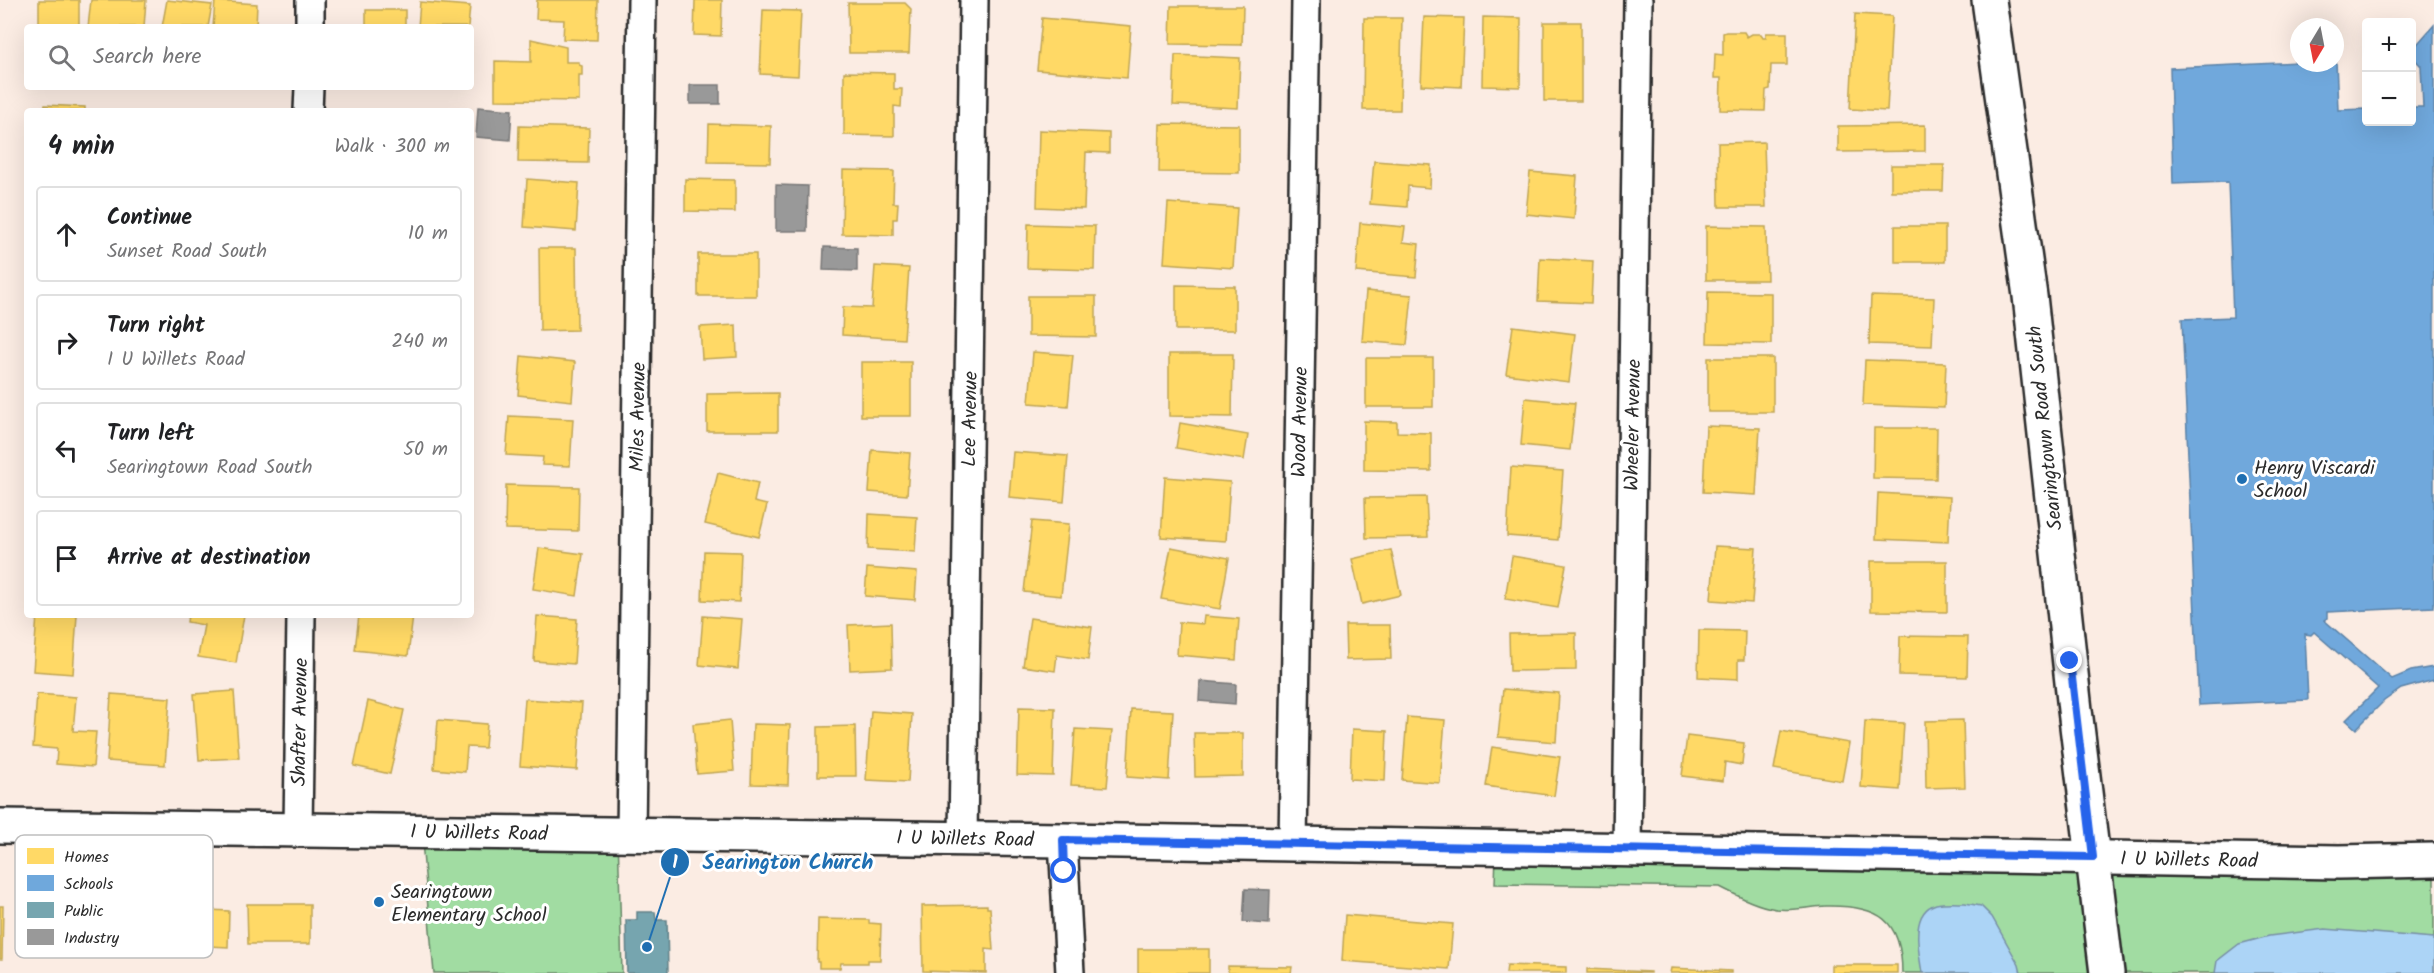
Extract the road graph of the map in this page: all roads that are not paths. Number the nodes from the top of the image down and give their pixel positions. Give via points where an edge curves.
1 (310, 0) edge
2 (642, 0) edge
3 (974, 0) edge
4 (1306, 0) edge
5 (1638, 0) edge
6 (1989, 0) edge
7 (310, 24) edge
8 (309, 90) edge
9 (308, 108) edge
10 (301, 618) edge
11 (0, 826) edge
12 (298, 830) junction
13 (631, 834) junction
14 (963, 838) junction
15 (1063, 840) junction
16 (1293, 844) junction
17 (1627, 849) junction
18 (2093, 857) junction
19 (2434, 860) edge
20 (1070, 973) edge
21 (2107, 973) edge

1 - 7 street
2 - 13 street, Miles Avenue
3 - 14 street, Lee Avenue
4 - 16 street, Wood Avenue
5 - 17 street, Wheeler Avenue
6 - 18 main road, Searingtown Road South via 2030,296
8 - 9 street
10 - 12 street, Shafter Avenue
11 - 12 main road, I U Willets Road
12 - 13 main road, I U Willets Road
13 - 14 main road, I U Willets Road
14 - 15 main road, I U Willets Road
15 - 16 main road, I U Willets Road
15 - 20 street
16 - 17 main road, I U Willets Road
17 - 18 main road, I U Willets Road
18 - 19 main road, I U Willets Road
18 - 21 main road, Searingtown Road South

